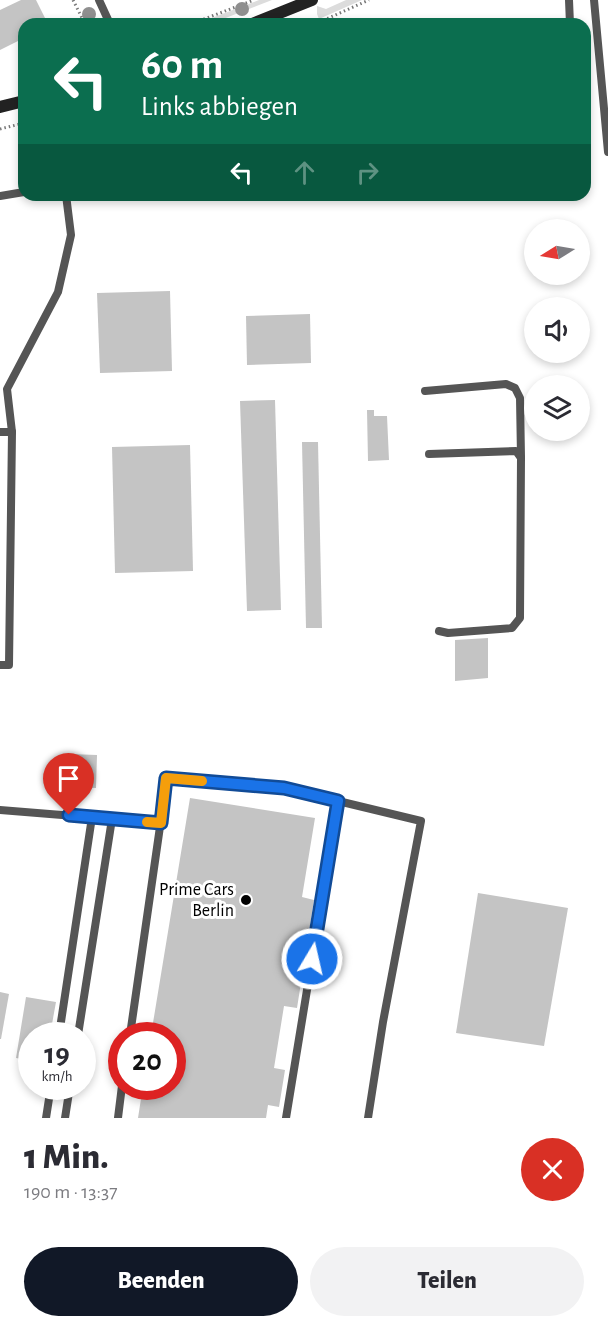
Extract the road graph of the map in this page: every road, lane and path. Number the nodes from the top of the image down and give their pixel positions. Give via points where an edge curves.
1 (73, 0) edge
2 (99, 0) edge
3 (254, 0) edge
4 (312, 0) edge
5 (369, 0) edge
6 (568, 0) edge
7 (594, 0) edge
8 (82, 18) edge
9 (107, 18) edge
10 (207, 18) edge
11 (267, 18) edge
12 (328, 18) edge
13 (570, 18) edge
14 (18, 102) edge
15 (0, 107) edge
16 (18, 124) edge
17 (0, 129) edge
18 (608, 152) edge
19 (18, 193) edge
20 (0, 196) edge
21 (67, 201) edge
22 (425, 391) dead end
23 (0, 432) edge
24 (12, 432) junction
25 (429, 454) dead end
26 (521, 458) junction
27 (439, 631) dead end
28 (0, 665) edge
29 (338, 801) junction
30 (0, 810) edge
31 (92, 817) junction
32 (112, 819) junction
33 (161, 823) junction
34 (61, 1022) edge
35 (80, 1022) edge
36 (132, 1022) edge
37 (49, 1100) edge
38 (68, 1100) edge
39 (121, 1100) edge
40 (46, 1118) edge
41 (65, 1118) edge
42 (118, 1118) edge
43 (286, 1118) edge
44 (368, 1118) edge

1 - 8 path
2 - 9 lane
3 - 10 path
4 - 11 street
5 - 12 path
6 - 13 lane
7 - 18 lane
14 - 15 street
16 - 17 path
19 - 20 lane
21 - 24 lane via 71,235 58,292 7,389
22 - 26 lane via 506,384 515,388 520,398
23 - 24 lane
24 - 28 lane via 9,665
25 - 26 lane via 516,451
26 - 27 lane via 520,618 512,628
29 - 33 lane via 284,788 166,778
29 - 43 lane
29 - 44 lane via 421,821
30 - 31 lane
31 - 32 lane
31 - 34 lane
32 - 33 lane
32 - 35 lane
33 - 36 lane
37 - 40 lane
38 - 41 lane
39 - 42 lane

